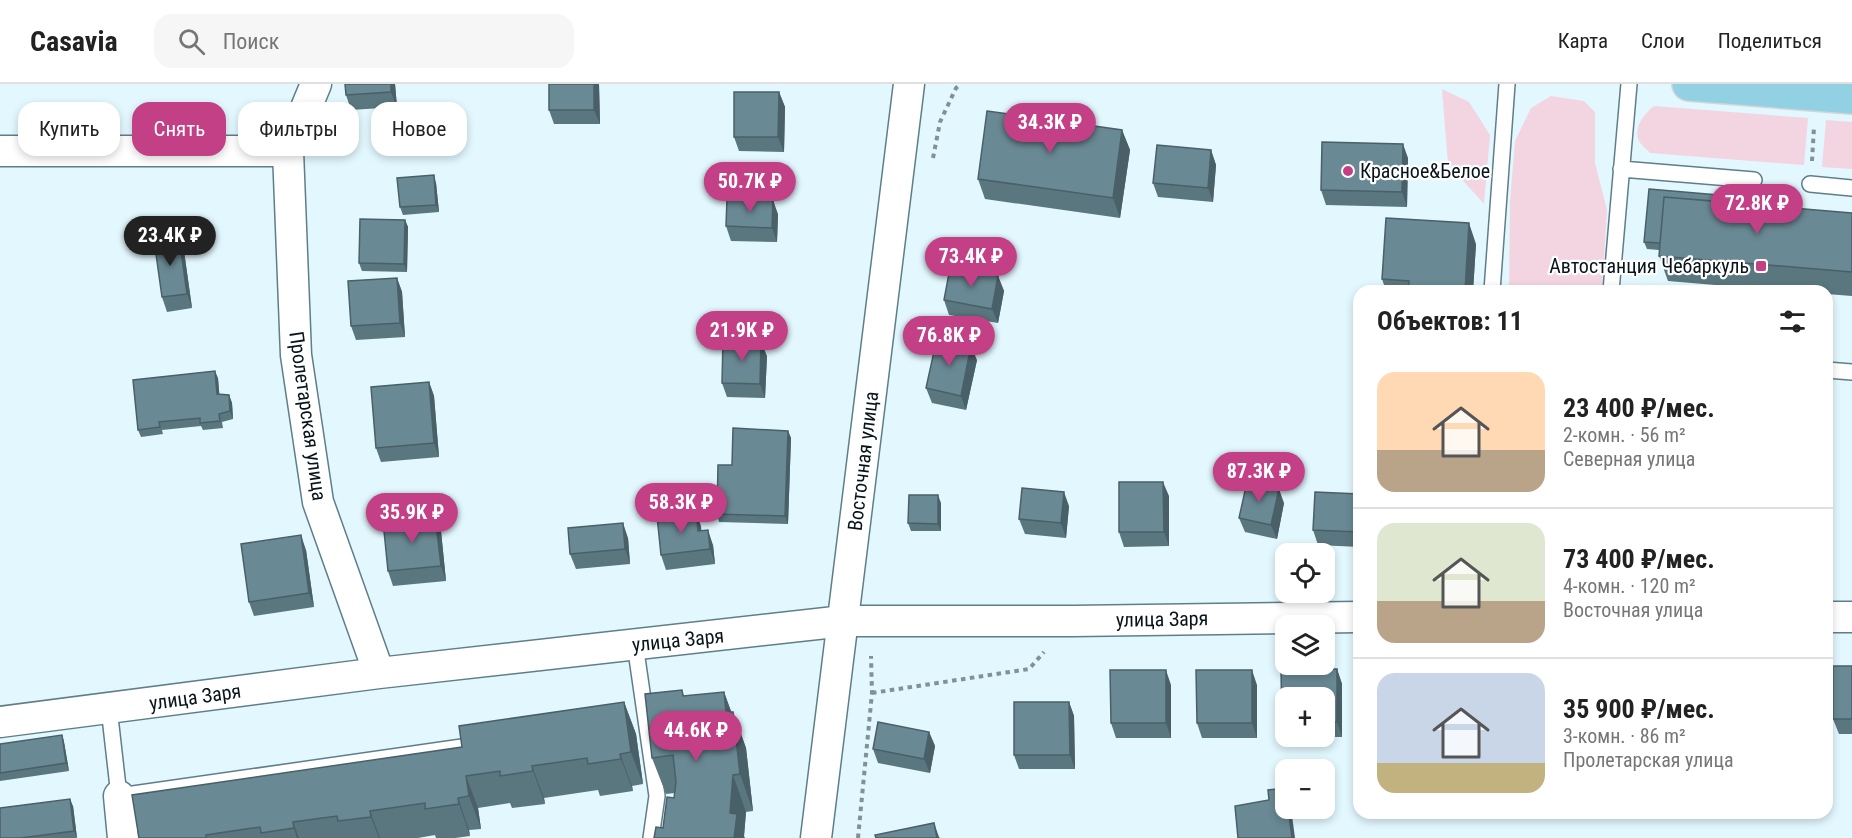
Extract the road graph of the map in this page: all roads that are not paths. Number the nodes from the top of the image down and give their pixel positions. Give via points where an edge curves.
1 (316, 84) edge
2 (909, 84) edge
3 (1507, 84) edge
4 (1629, 84) edge
5 (1689, 84) edge
6 (1852, 97) edge
7 (308, 102) edge
8 (0, 151) edge
9 (238, 151) edge
10 (288, 156) edge
11 (1621, 169) junction
12 (1754, 180) dead end
13 (1810, 184) road end
14 (1852, 188) edge
15 (1492, 285) edge
16 (1611, 285) edge
17 (1833, 370) edge
18 (1852, 372) edge
19 (1353, 617) edge
20 (1833, 617) edge
21 (1852, 617) edge
22 (844, 621) junction
23 (635, 645) junction
24 (379, 673) junction
25 (109, 708) junction
26 (0, 722) edge
27 (493, 742) edge
28 (119, 796) junction
29 (123, 838) edge
30 (651, 838) edge
31 (816, 838) edge

1 - 7 street, Пролетарская улица
2 - 22 street, Восточная улица
3 - 15 lane
4 - 11 lane
5 - 6 main road
8 - 9 street
10 - 24 street, Пролетарская улица via 296,356 318,502
11 - 12 lane
11 - 16 lane
13 - 14 lane
17 - 18 lane
19 - 22 street, улица Заря
20 - 21 street
22 - 23 street, улица Заря
22 - 31 street, Восточная улица
23 - 24 street, улица Заря
23 - 30 lane via 657,796
24 - 25 street, улица Заря
25 - 26 street, улица Заря
25 - 28 lane
27 - 28 lane
28 - 29 street

